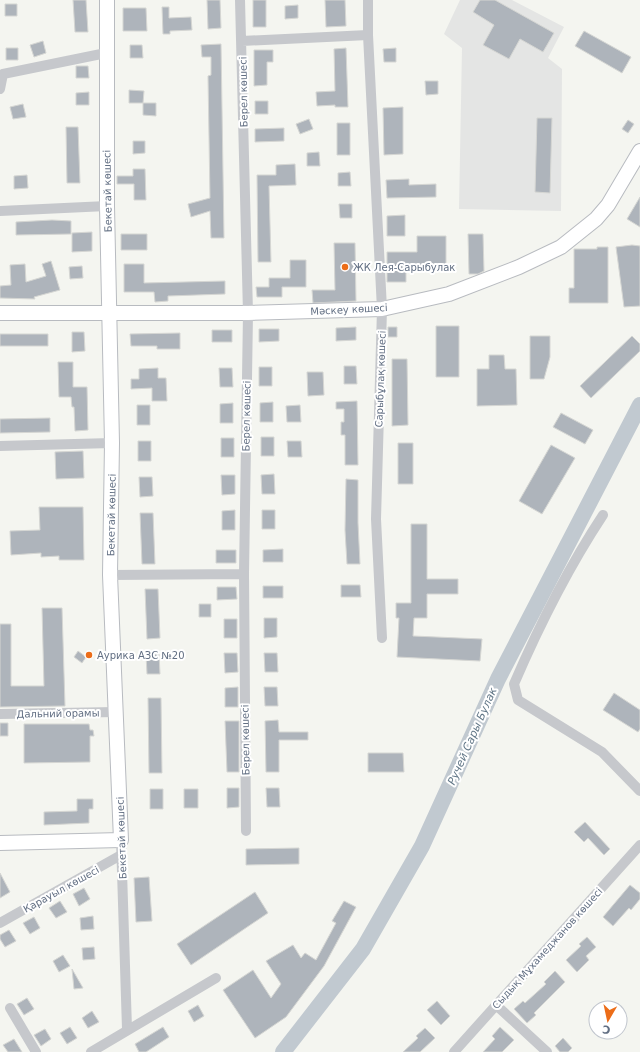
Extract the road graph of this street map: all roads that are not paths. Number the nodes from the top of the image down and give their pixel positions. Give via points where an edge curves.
1 (107, 0) edge
2 (240, 0) edge
3 (368, 0) edge
4 (368, 35) junction
5 (242, 41) junction
6 (106, 53) junction
7 (2, 73) edge
8 (0, 89) edge
9 (640, 151) edge
10 (107, 206) junction
11 (0, 212) edge
12 (382, 309) junction
13 (0, 313) edge
14 (110, 313) junction
15 (248, 313) junction
16 (112, 443) junction
17 (0, 446) edge
18 (603, 515) dead end
19 (244, 574) junction
20 (110, 575) junction
21 (382, 638) dead end
22 (116, 712) junction
23 (0, 714) edge
24 (640, 791) edge
25 (246, 831) dead end
26 (121, 840) junction
27 (0, 844) edge
28 (640, 845) edge
29 (122, 855) junction
30 (0, 923) edge
31 (216, 978) dead end
32 (496, 1005) junction
33 (10, 1008) dead end
34 (127, 1029) junction
35 (36, 1052) edge
36 (91, 1052) edge
37 (454, 1052) edge
38 (547, 1052) edge

1 - 6 street, Бекетай көшесі
2 - 5 street, Берел көшесі
3 - 4 street, Сарыбұлақ көшесі
4 - 5 street
4 - 12 street, Сарыбұлақ көшесі
5 - 15 street, Берел көшесі
6 - 7 street
6 - 10 street, Бекетай көшесі
7 - 8 street
9 - 12 street, Мәскеу көшесі via 608,205 596,219 561,248 468,288
10 - 11 street
10 - 14 street, Бекетай көшесі
12 - 15 street, Мәскеу көшесі
12 - 21 street, Сарыбұлақ көшесі via 376,519
13 - 14 street, Мәскеу көшесі
14 - 15 street, Мәскеу көшесі
14 - 16 street, Бекетай көшесі
15 - 19 street, Берел көшесі
16 - 17 street
16 - 20 street, Бекетай көшесі
18 - 24 street via 587,539 514,684 518,700 602,752
19 - 20 street
19 - 25 street, Берел көшесі
20 - 22 street, Бекетай көшесі
22 - 23 street, Дальний орамы
22 - 26 street, Бекетай көшесі
26 - 27 street
26 - 29 street, Бекетай көшесі
28 - 32 street, Сыдық Мұхамеджанов көшесі
29 - 30 street, Қарауыл көшесі
29 - 34 street, Бекетай көшесі
31 - 34 street
32 - 37 street, Сыдық Мұхамеджанов көшесі
32 - 38 street
33 - 35 street
34 - 36 street

